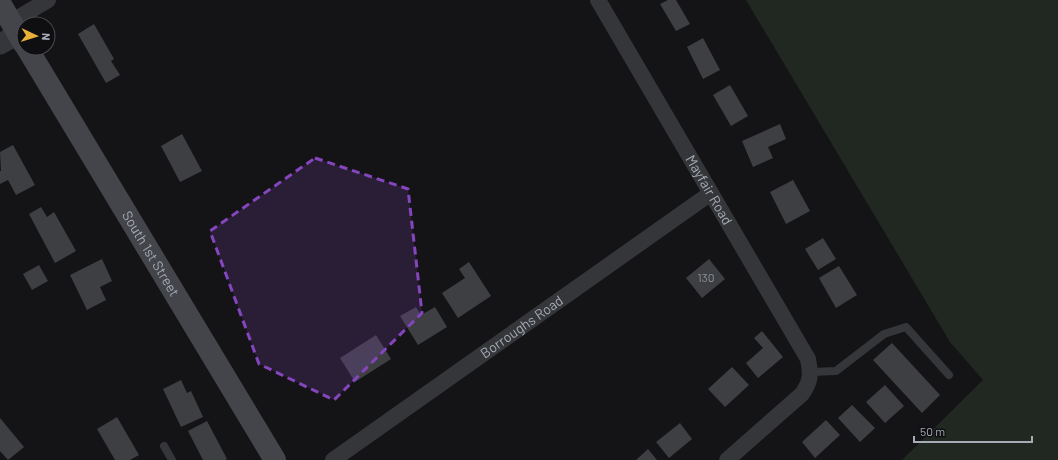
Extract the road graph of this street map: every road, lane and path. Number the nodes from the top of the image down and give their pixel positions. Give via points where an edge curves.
1 (48, 0) edge
2 (598, 0) edge
3 (0, 3) edge
4 (35, 16) edge
5 (16, 38) edge
6 (27, 56) edge
7 (711, 194) junction
8 (948, 375) dead end
9 (810, 377) junction
10 (164, 446) dead end
11 (172, 460) edge
12 (275, 460) edge
13 (333, 460) edge
14 (727, 460) edge

1 - 4 street
2 - 7 street, Mayfair Road
3 - 5 main road, South 1st Street
6 - 12 main road, South 1st Street
7 - 9 street, Mayfair Road via 806,353
7 - 13 street, Borroughs Road
8 - 9 lane via 906,327 884,334 836,371
9 - 14 street via 802,394
10 - 11 lane

